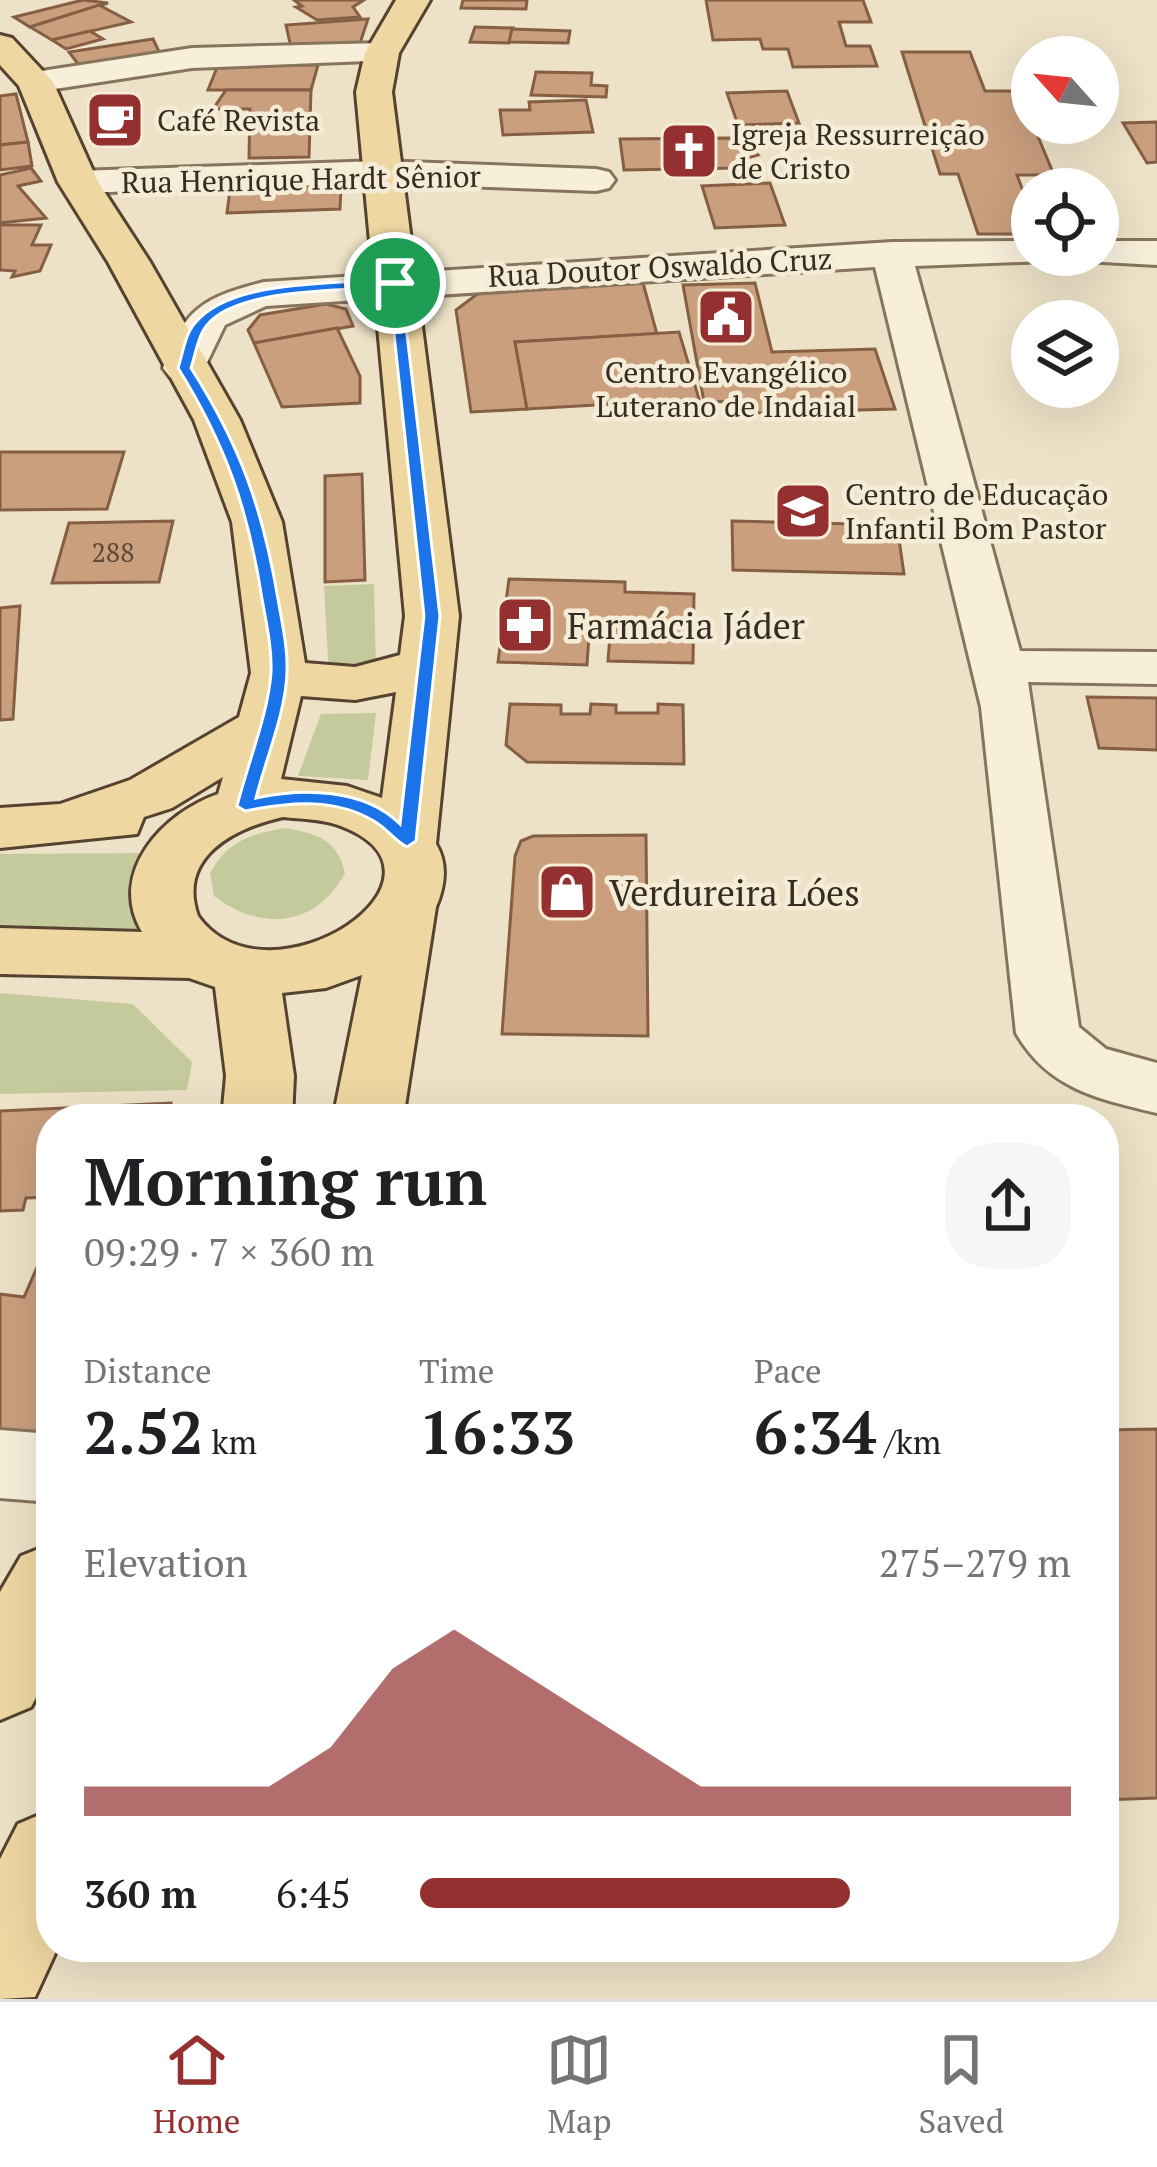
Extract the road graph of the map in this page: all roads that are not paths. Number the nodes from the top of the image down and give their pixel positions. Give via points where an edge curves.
1 (412, 0) edge
2 (0, 45) edge
3 (382, 53) junction
4 (35, 82) junction
5 (380, 172) junction
6 (596, 180) dead end
7 (78, 182) junction
8 (1011, 253) edge
9 (1119, 253) edge
10 (1157, 253) edge
11 (892, 254) junction
12 (395, 283) junction
13 (185, 368) junction
14 (429, 663) junction
15 (998, 666) junction
16 (1157, 668) edge
17 (273, 700) junction
18 (227, 813) junction
19 (75, 820) junction
20 (0, 828) edge
21 (407, 841) junction
22 (407, 911) junction
23 (0, 951) edge
24 (223, 963) junction
25 (1056, 1044) junction
26 (1157, 1056) edge
27 (1157, 1088) edge
28 (258, 1104) edge
29 (371, 1104) edge
30 (0, 1464) edge
31 (36, 1467) edge
32 (36, 1612) edge
33 (0, 1677) edge
34 (36, 1888) edge
35 (0, 1962) edge

1 - 3 main road
2 - 4 main road
3 - 4 street via 192,58
3 - 5 main road via 374,92
4 - 7 main road
5 - 6 street, Rua Henrique Hardt Sênior
5 - 7 street, Rua Henrique Hardt Sênior
5 - 12 main road
7 - 13 main road
8 - 11 street, Rua Doutor Oswaldo Cruz
9 - 10 street
11 - 12 street, Rua Doutor Oswaldo Cruz
11 - 15 street
12 - 13 street, Rua Doutor Oswaldo Cruz via 264,294 220,306 197,328
12 - 14 main road via 432,616
13 - 17 main road via 218,421 257,523
14 - 17 main road via 384,682 319,686
14 - 21 main road
15 - 16 street
15 - 25 street
17 - 18 main road
17 - 19 main road via 151,794
18 - 19 main road
18 - 21 main road via 283,798 339,802 386,820
18 - 24 main road via 173,852 158,889 167,926
19 - 20 main road
21 - 22 main road via 419,875
22 - 24 main road via 380,940 341,961 294,972
22 - 29 main road
23 - 24 main road
24 - 28 main road via 260,1076
25 - 26 street
25 - 27 street via 1093,1073
30 - 31 street
32 - 33 main road
34 - 35 main road

